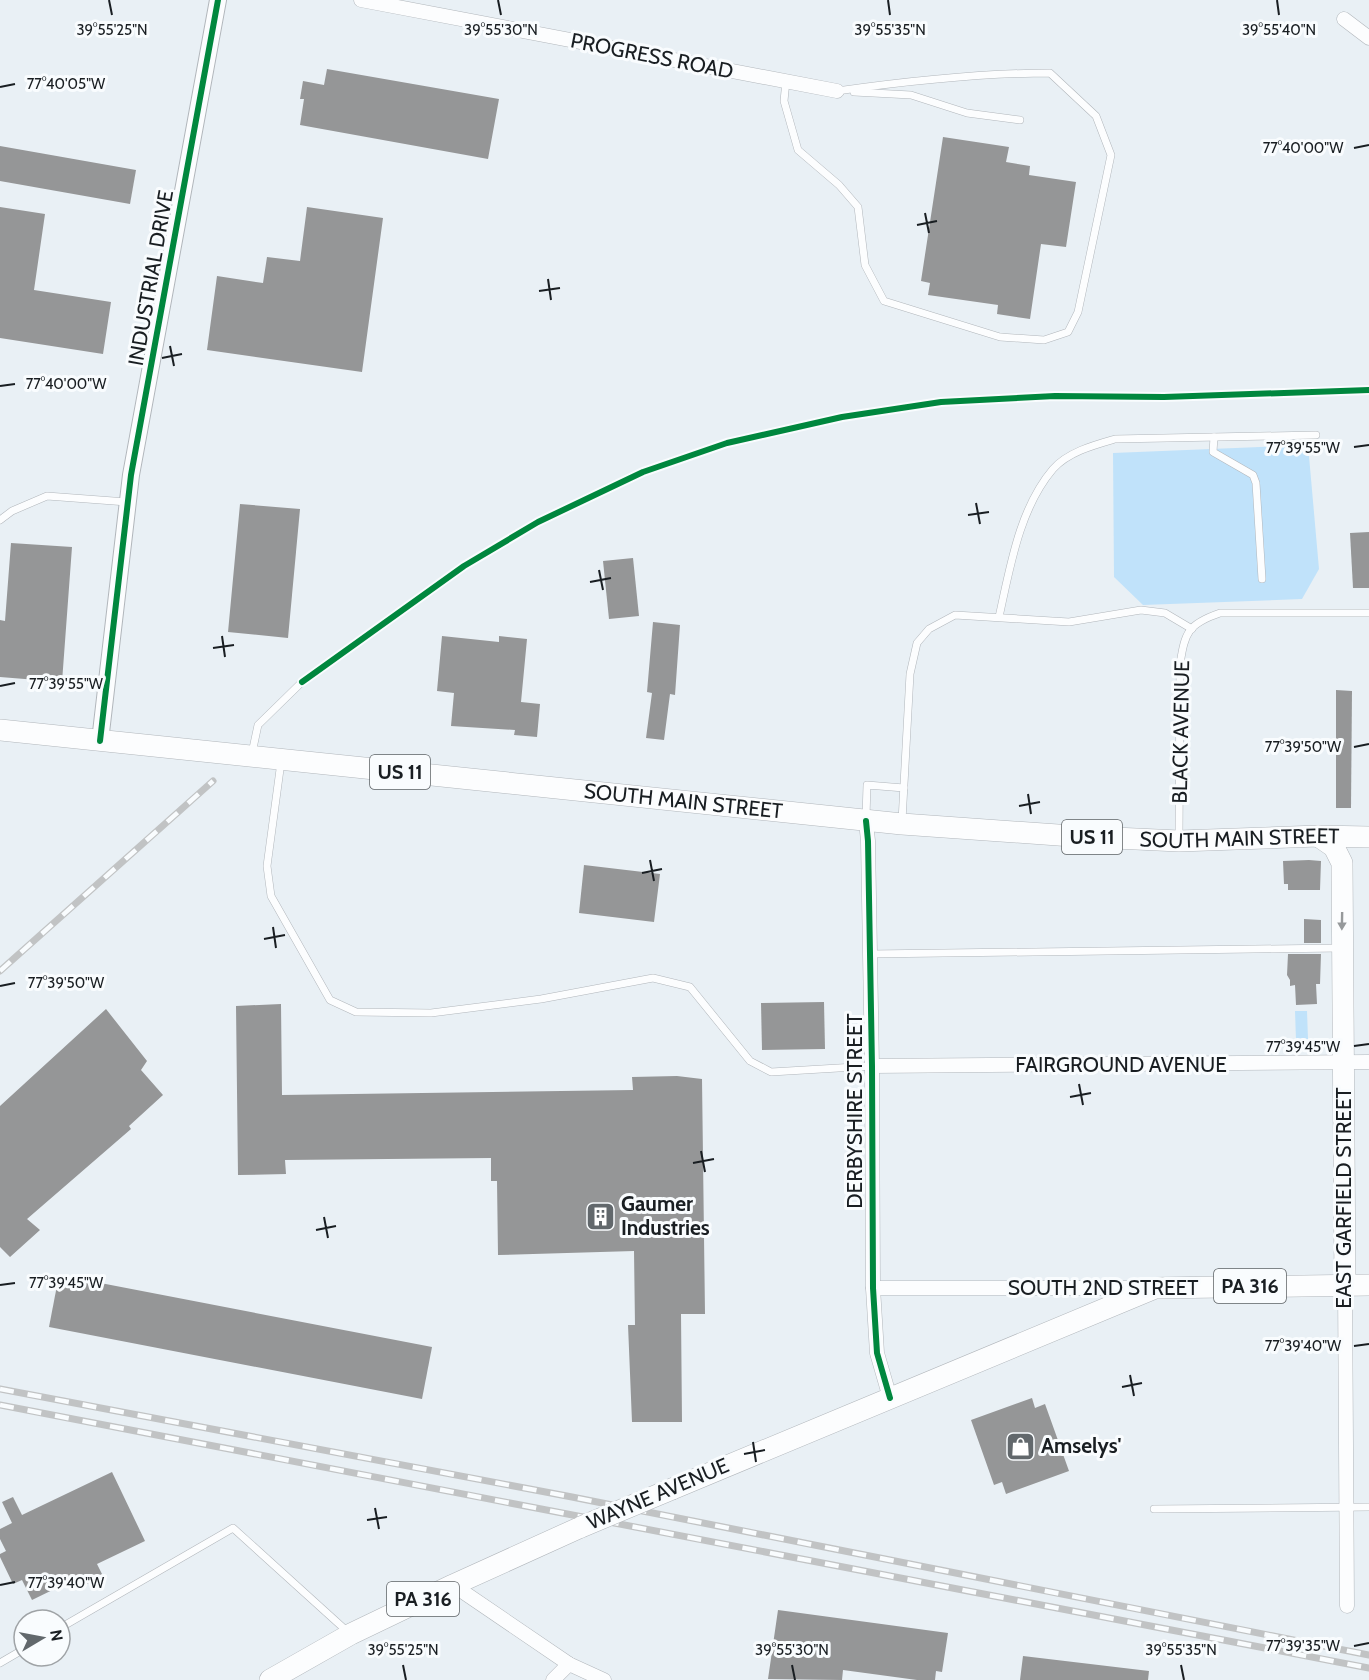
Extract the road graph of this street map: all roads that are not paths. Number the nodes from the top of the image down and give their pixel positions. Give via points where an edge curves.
1 (218, 0) edge
2 (361, 0) edge
3 (1344, 19) dead end
4 (1369, 38) edge
5 (786, 81) junction
6 (837, 91) junction
7 (1020, 120) dead end
8 (1316, 435) dead end
9 (1214, 437) junction
10 (128, 502) junction
11 (0, 520) edge
12 (1262, 579) dead end
13 (1369, 613) edge
14 (999, 617) junction
15 (1192, 629) junction
16 (302, 682) dead end
17 (0, 730) edge
18 (100, 741) junction
19 (251, 757) junction
20 (281, 760) junction
21 (904, 788) junction
22 (866, 821) junction
23 (902, 824) junction
24 (1318, 836) junction
25 (1365, 837) edge
26 (1179, 841) junction
27 (1342, 863) junction
28 (1341, 948) junction
29 (870, 954) junction
30 (1342, 1062) junction
31 (1369, 1062) edge
32 (872, 1066) junction
33 (1345, 1285) junction
34 (1369, 1285) edge
35 (873, 1288) junction
36 (1155, 1288) junction
37 (890, 1398) junction
38 (1346, 1506) junction
39 (1369, 1507) edge
40 (1154, 1509) dead end
41 (453, 1585) junction
42 (1347, 1606) dead end
43 (72, 1621) edge
44 (351, 1634) junction
45 (569, 1664) junction
46 (270, 1680) edge
47 (553, 1680) edge
48 (604, 1680) edge

1 - 10 street, INDUSTRIAL DRIVE
2 - 5 street, PROGRESS ROAD
3 - 4 street
5 - 6 street, PROGRESS ROAD
5 - 6 lane via 784,101 798,150 858,207 865,265 884,301 1000,337 1044,340 1068,332 1078,312 1112,155 1096,116 1050,73 910,81
6 - 7 lane via 911,95 967,112
8 - 9 lane
9 - 12 lane via 1213,452 1252,476 1256,483
9 - 14 lane via 1115,439 1085,448 1054,468 1034,498 1021,530
10 - 11 lane via 47,496
10 - 18 street, INDUSTRIAL DRIVE
13 - 15 lane via 1220,613 1200,620
14 - 15 lane via 1069,622 1142,610 1166,612
14 - 21 lane via 955,615 929,629 917,643 910,674
15 - 26 lane, BLACK AVENUE via 1184,638 1180,664
16 - 19 lane via 258,725
17 - 18 main road, SOUTH MAIN STREET / US 11
18 - 19 main road, SOUTH MAIN STREET / US 11
19 - 20 main road, SOUTH MAIN STREET / US 11
20 - 22 main road, SOUTH MAIN STREET / US 11
20 - 32 lane via 267,866 271,896 330,1000 356,1012 431,1013 542,999 653,978 690,987 750,1061 771,1072
21 - 22 lane via 867,785
21 - 23 lane
22 - 23 main road, SOUTH MAIN STREET / US 11
22 - 29 street, DERBYSHIRE STREET
23 - 26 main road, SOUTH MAIN STREET / US 11
24 - 25 main road, SOUTH MAIN STREET / US 11
24 - 26 main road, SOUTH MAIN STREET / US 11
24 - 27 main road via 1334,847
25 - 27 main road via 1350,846
27 -> 28 main road, EAST GARFIELD STREET
28 - 29 lane
28 - 30 main road, EAST GARFIELD STREET
29 - 32 street, DERBYSHIRE STREET
30 - 31 street, FAIRGROUND AVENUE
30 - 32 street, FAIRGROUND AVENUE
30 - 33 main road, EAST GARFIELD STREET
32 - 35 street, DERBYSHIRE STREET
33 - 34 main road, SOUTH 2ND STREET
33 - 36 main road, SOUTH 2ND STREET / PA 316
33 - 38 street, EAST GARFIELD STREET
35 - 36 street, SOUTH 2ND STREET
35 - 37 street, DERBYSHIRE STREET via 877,1353
36 - 37 main road, WAYNE AVENUE / PA 316
37 - 41 main road, WAYNE AVENUE / PA 316, bridge
38 - 39 lane
38 - 40 lane
38 - 42 street, EAST GARFIELD STREET
41 - 44 main road, WAYNE AVENUE / PA 316
41 - 45 street
43 - 44 lane via 233,1528
44 - 46 main road, WAYNE AVENUE / PA 316
45 - 47 street
45 - 48 street

